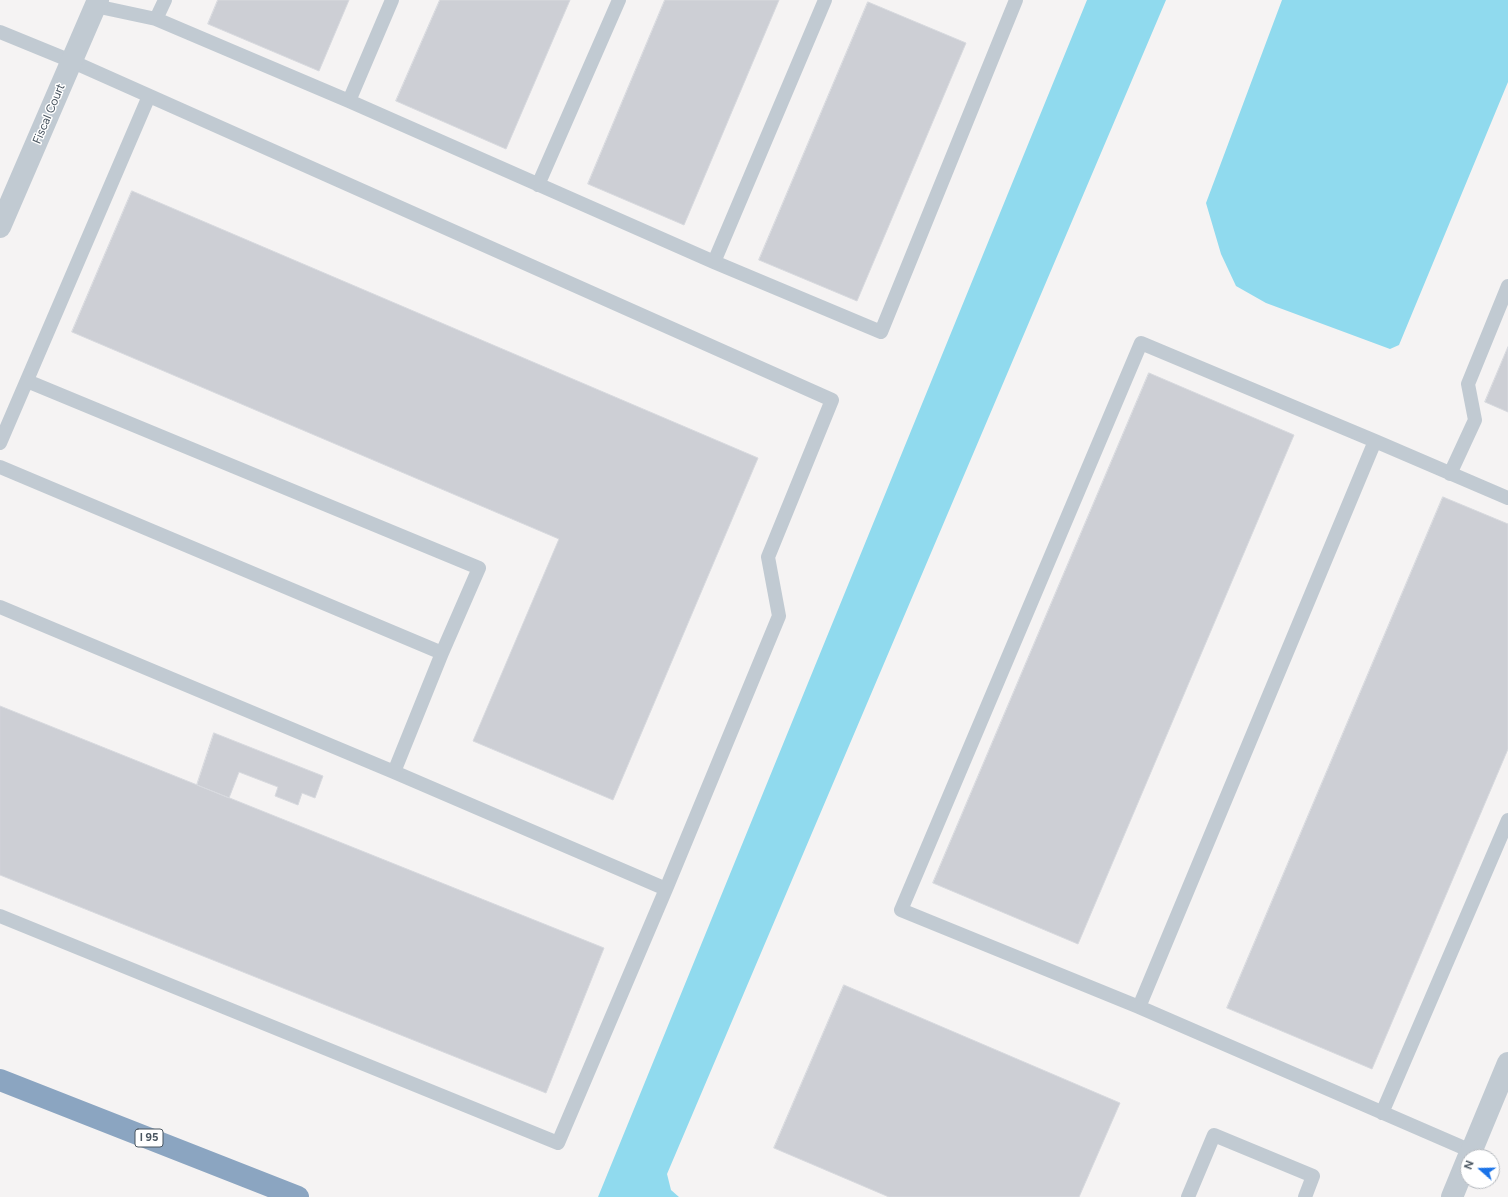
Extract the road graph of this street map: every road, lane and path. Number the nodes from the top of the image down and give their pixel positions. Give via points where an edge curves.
1 (165, 0) edge
2 (392, 0) edge
3 (619, 0) edge
4 (825, 0) edge
5 (1016, 0) edge
6 (96, 3) edge
7 (156, 19) junction
8 (0, 32) edge
9 (71, 61) junction
10 (149, 96) junction
11 (349, 101) junction
12 (538, 185) junction
13 (0, 227) edge
14 (714, 262) junction
15 (1508, 286) edge
16 (27, 381) junction
17 (1375, 441) junction
18 (0, 443) edge
19 (0, 467) edge
20 (1450, 474) junction
21 (1508, 498) edge
22 (0, 607) edge
23 (442, 653) junction
24 (394, 772) junction
25 (1508, 820) edge
26 (666, 889) junction
27 (0, 916) edge
28 (1139, 1007) junction
29 (1507, 1067) edge
30 (0, 1080) edge
31 (1382, 1113) junction
32 (1472, 1149) edge
33 (1460, 1151) edge
34 (1460, 1177) edge
35 (298, 1197) edge
36 (1188, 1197) edge
37 (1305, 1197) edge
38 (1452, 1197) edge

1 - 7 lane
2 - 11 lane
3 - 12 lane
4 - 14 lane
5 - 14 lane via 881,332
6 - 7 lane
6 - 9 street, Fiscal Court
7 - 11 lane
8 - 9 lane
9 - 10 lane
9 - 13 street, Fiscal Court
10 - 16 lane
10 - 26 lane via 832,400 768,557 779,616
11 - 12 lane
12 - 14 lane
15 - 20 lane via 1468,384 1474,420
16 - 18 lane
16 - 23 lane via 479,568
17 - 20 lane
17 - 28 lane
17 - 28 lane via 1141,343 901,910
19 - 23 lane
20 - 21 lane
22 - 24 lane
23 - 24 lane
24 - 26 lane
25 - 31 lane
26 - 27 lane via 558,1143
28 - 31 lane
29 - 32 street
30 - 35 highway, I 95
31 - 33 lane
34 - 38 street
36 - 37 lane via 1214,1135 1313,1176

